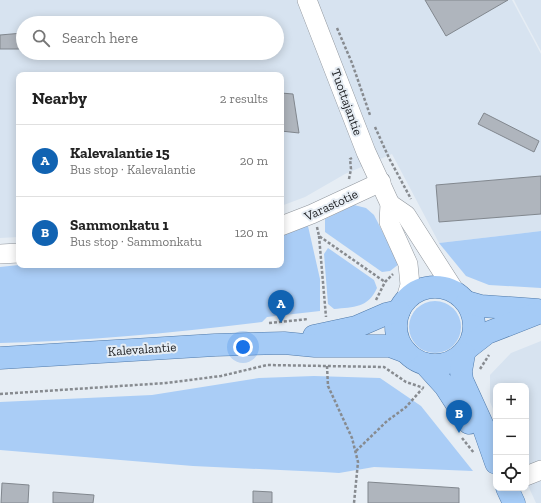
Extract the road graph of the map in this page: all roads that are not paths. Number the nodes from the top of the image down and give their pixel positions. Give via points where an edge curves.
1 (307, 0) edge
2 (381, 182) junction
3 (390, 204) junction
4 (284, 225) edge
5 (16, 253) edge
6 (0, 254) edge
7 (461, 298) junction
8 (402, 306) junction
9 (541, 311) edge
10 (284, 343) junction
11 (466, 351) junction
12 (406, 352) junction
13 (0, 358) edge
14 (425, 364) junction
15 (444, 386) junction
16 (488, 457) edge
17 (541, 470) edge
18 (529, 475) edge
19 (508, 491) edge
20 (514, 503) edge

1 - 2 street, Tuottajantie via 366,152
2 - 3 street, Tuottajantie
2 - 4 street, Varastotie
3 - 7 street via 406,215
3 - 8 street, Tuottajantie via 388,222 408,264 410,285
5 - 6 street
7 - 8 main road via 446,288 434,287 413,294
7 - 9 main road via 489,307
7 - 11 main road via 474,320 475,329
8 - 10 main road, Kalevalantie via 356,327
8 - 12 main road via 396,322 396,332
9 - 11 main road via 487,333
10 - 12 main road, Kalevalantie via 315,346 390,346
10 - 13 main road, Kalevalantie
11 - 14 main road via 446,364
11 - 15 main road
12 - 14 main road via 414,360
14 - 15 main road
15 - 16 main road via 475,432
17 - 18 street
19 - 20 main road

